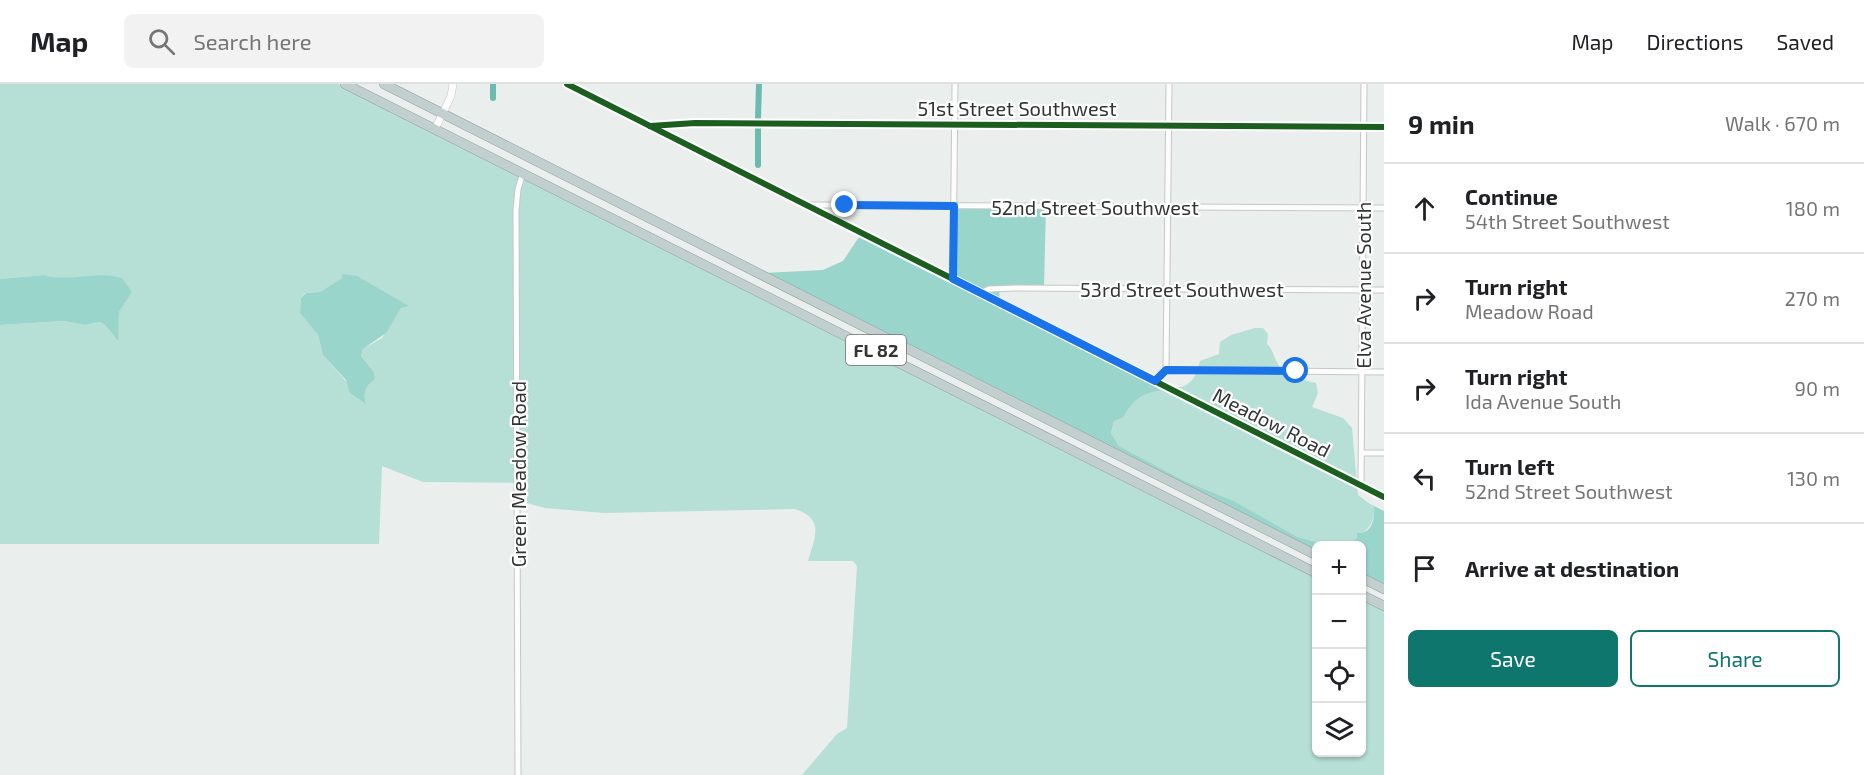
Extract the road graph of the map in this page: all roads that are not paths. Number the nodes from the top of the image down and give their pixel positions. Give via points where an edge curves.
1 (345, 84) edge
2 (384, 84) edge
3 (453, 84) edge
4 (567, 84) edge
5 (955, 84) edge
6 (1169, 84) edge
7 (1364, 84) edge
8 (442, 113) junction
9 (954, 124) junction
10 (650, 126) junction
11 (1169, 126) junction
12 (1364, 127) junction
13 (1384, 127) edge
14 (435, 129) junction
15 (523, 173) junction
16 (806, 205) junction
17 (954, 206) junction
18 (1169, 208) junction
19 (1363, 208) junction
20 (1384, 208) edge
21 (953, 279) junction
22 (1168, 288) junction
23 (1363, 290) junction
24 (1384, 290) edge
25 (981, 293) junction
26 (1166, 370) junction
27 (1363, 372) junction
28 (1384, 372) edge
29 (1155, 381) junction
30 (1362, 453) junction
31 (1384, 453) edge
32 (1138, 464) junction
33 (1130, 479) junction
34 (1361, 485) junction
35 (1384, 497) edge
36 (1312, 552) edge
37 (1312, 570) edge
38 (1366, 580) edge
39 (1384, 589) edge
40 (1366, 597) edge
41 (1384, 606) edge
42 (518, 775) edge

1 - 14 highway, FL 82
2 - 8 highway, FL 82
3 - 8 street
4 - 10 street, Meadow Road
5 - 9 street
6 - 11 street
7 - 12 street, Elva Avenue South
8 - 14 street
8 - 32 highway, FL 82
9 - 10 street, 51st Street Southwest
9 - 11 street, 51st Street Southwest
9 - 17 street
10 - 16 street, Meadow Road
11 - 12 street, 51st Street Southwest
11 - 18 street
12 - 13 street, 51st Street Southwest
12 - 19 street, Elva Avenue South
14 - 15 highway, FL 82
15 - 33 highway, FL 82
15 - 42 street, Green Meadow Road via 516,210
16 - 17 street, 52nd Street Southwest
16 - 21 street, Meadow Road
17 - 18 street, 52nd Street Southwest
17 - 21 street
18 - 19 street, 52nd Street Southwest
18 - 22 street
19 - 20 street, 52nd Street Southwest
19 - 23 street, Elva Avenue South
21 - 25 street, Meadow Road
22 - 23 street, 53rd Street Southwest
22 - 25 street, 53rd Street Southwest via 1005,288
22 - 26 street
23 - 24 street, 53rd Street Southwest
23 - 27 street, Elva Avenue South
25 - 29 street, Meadow Road
26 - 27 street
26 - 29 street
27 - 28 street
27 - 30 street, Elva Avenue South
29 - 34 street, Meadow Road
30 - 31 street
30 - 34 street, Elva Avenue South
32 - 33 highway
32 - 36 highway, FL 82
33 - 37 highway, FL 82
34 - 35 street, Meadow Road
38 - 39 highway
40 - 41 highway

